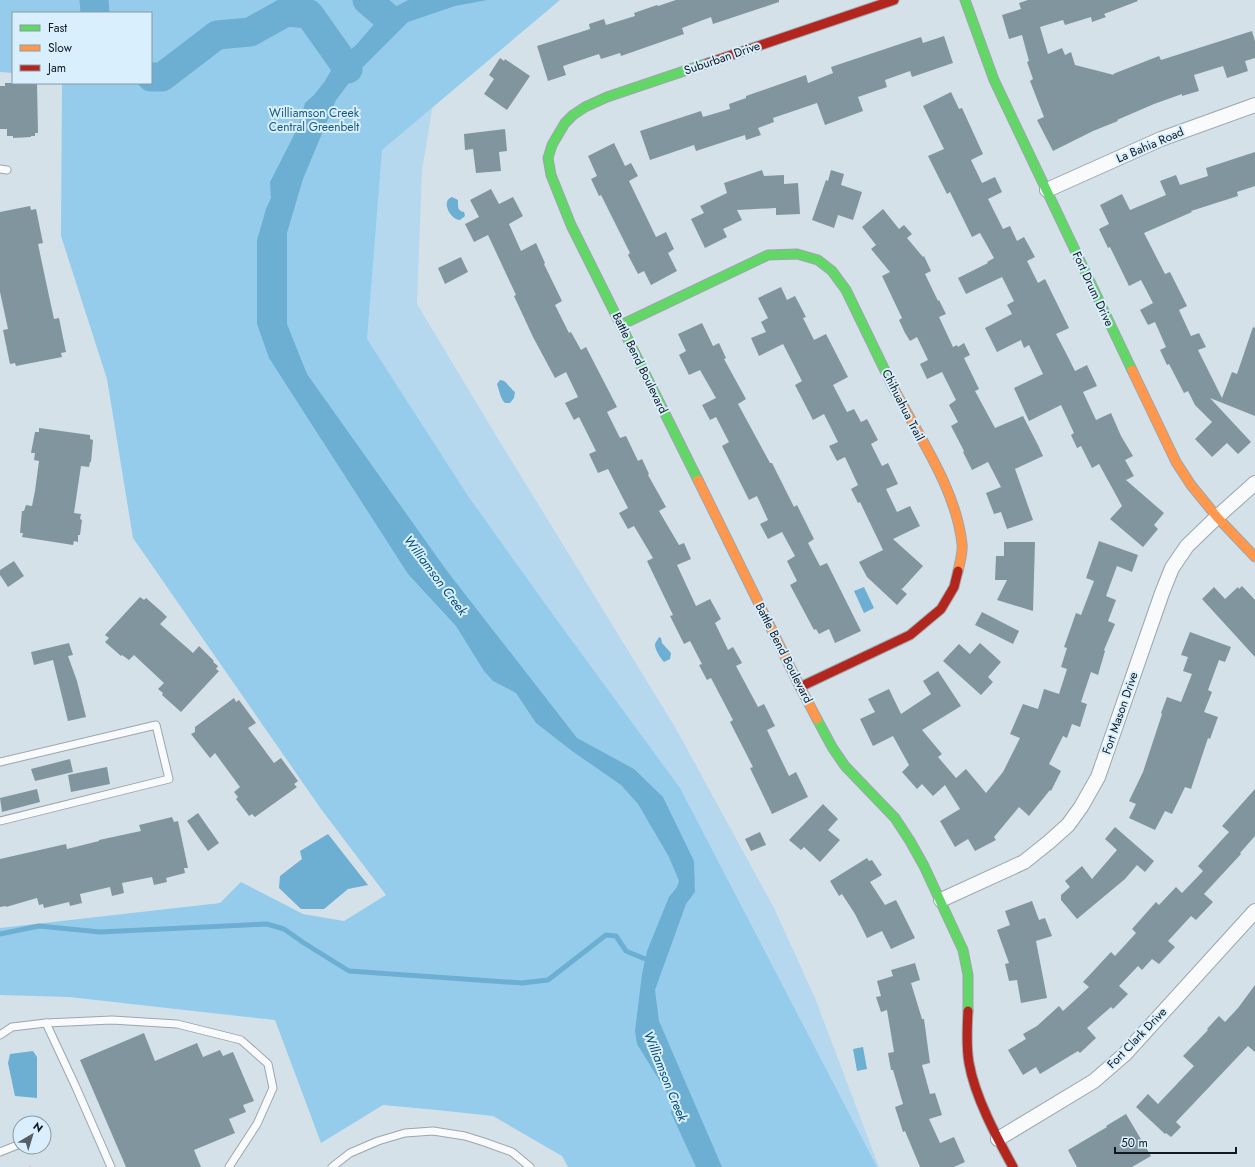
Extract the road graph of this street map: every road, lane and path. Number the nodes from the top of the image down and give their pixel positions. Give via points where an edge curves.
1 (894, 0) edge
2 (965, 0) edge
3 (1255, 105) edge
4 (558, 132) joint
5 (1047, 190) junction
6 (621, 325) junction
7 (1255, 483) edge
8 (1217, 517) junction
9 (1255, 557) edge
10 (800, 687) junction
11 (0, 762) edge
12 (0, 821) edge
13 (941, 900) junction
14 (1255, 911) edge
15 (46, 1023) junction
16 (0, 1035) edge
17 (998, 1139) junction
18 (12, 1147) edge
19 (0, 1152) edge
20 (111, 1167) edge
21 (229, 1167) edge
22 (332, 1167) edge
23 (530, 1167) edge
24 (1013, 1167) edge

1 - 4 street, Suburban Drive via 607,97 573,115
2 - 5 street, Fort Drum Drive via 994,80
3 - 5 street, La Bahia Road via 1161,139
4 - 6 street, Battle Bend Boulevard via 548,158 551,175 571,224
5 - 8 street, Fort Drum Drive via 1176,462
6 - 10 street, Battle Bend Boulevard
6 - 10 street, Chihuahua Trail via 768,255 797,254 818,260 832,271 846,290 900,401 944,482 958,522 962,545 954,587 941,609 910,635
7 - 8 street, Fort Mason Drive
8 - 9 street, Fort Drum Drive
8 - 13 street, Fort Mason Drive via 1187,546 1172,568 1098,777 1081,807 1068,825 1024,862
10 - 13 street, Battle Bend Boulevard via 845,766 895,818 915,848
11 - 12 lane via 156,724 169,779
13 - 17 street, Battle Bend Boulevard via 963,950 968,976 967,1050 970,1071
14 - 17 street, Fort Clark Drive via 1124,1054 1094,1081
15 - 16 lane via 12,1028
15 - 20 lane
15 - 21 lane via 112,1020 177,1024 241,1040 268,1064 273,1088 257,1124
17 - 24 street, Battle Bend Boulevard
18 - 19 lane
22 - 23 lane via 350,1153 378,1141 405,1133 433,1131 478,1140 512,1152

